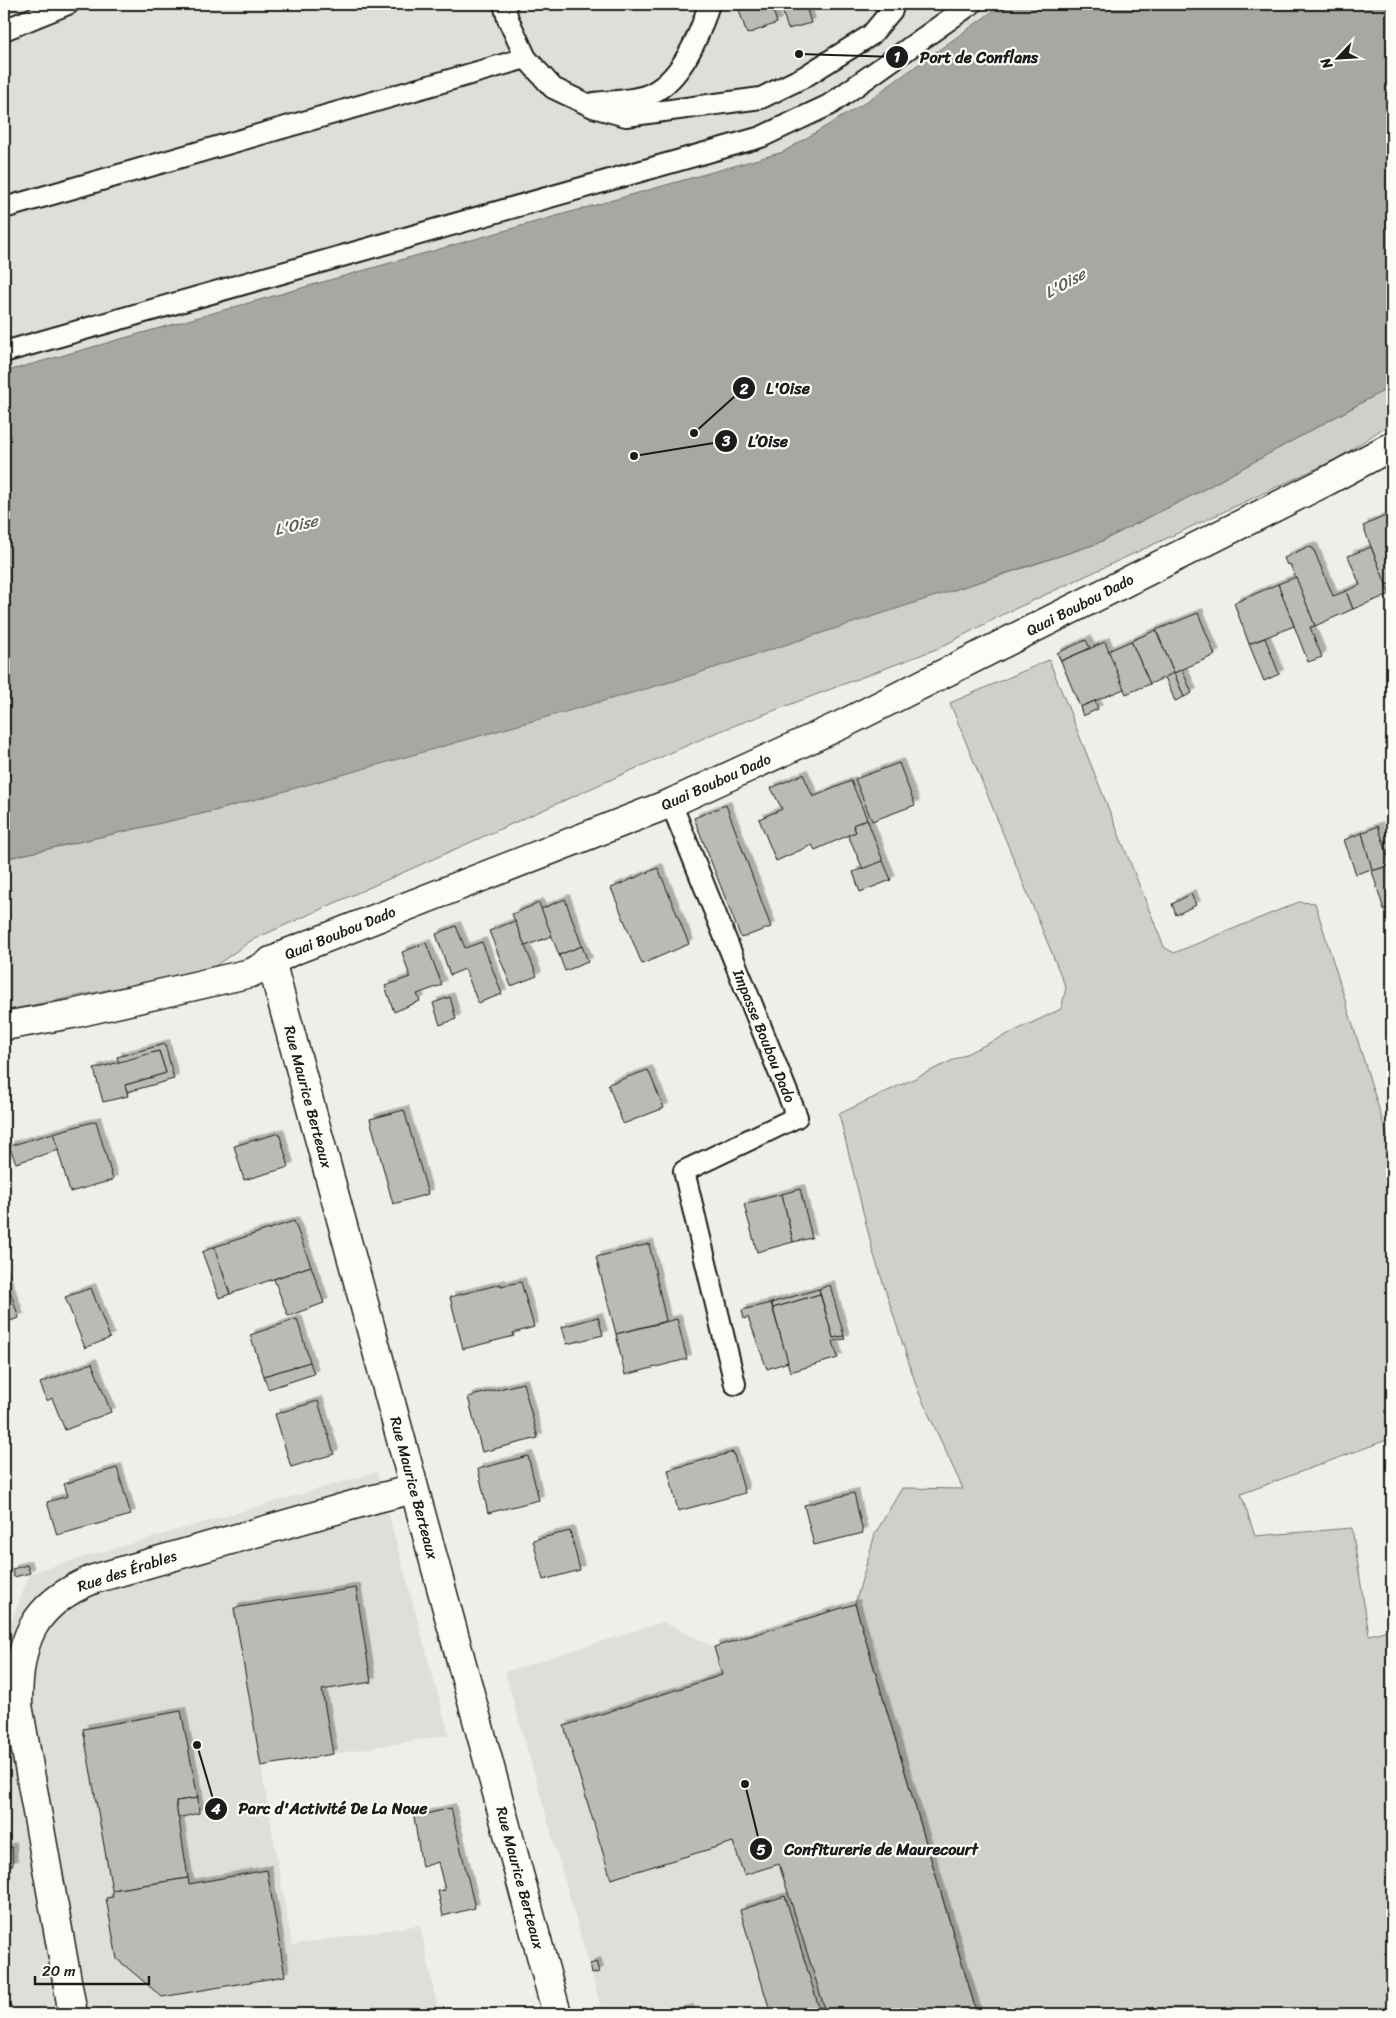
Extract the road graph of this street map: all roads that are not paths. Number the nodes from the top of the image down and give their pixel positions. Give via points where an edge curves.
1 (68, 4) edge
2 (504, 4) edge
3 (709, 4) edge
4 (894, 4) edge
5 (970, 4) edge
6 (4, 30) edge
7 (526, 58) junction
8 (585, 104) junction
9 (4, 208) edge
10 (4, 352) edge
11 (1392, 446) edge
12 (671, 803) junction
13 (271, 961) junction
14 (4, 1026) edge
15 (735, 1384) dead end
16 (414, 1489) junction
17 (11, 1677) edge
18 (73, 2014) edge
19 (557, 2014) edge

1 - 6 lane
2 - 7 lane
3 - 8 lane via 700,30 667,84 650,95
4 - 8 lane via 871,34 804,77 761,98 626,116
5 - 10 lane via 829,105 761,137
7 - 8 lane via 553,88
7 - 9 lane
11 - 12 street, Quai Boubou Dado via 1327,482 851,720
12 - 13 street, Quai Boubou Dado
12 - 15 lane, Impasse Boubou Dado via 797,1116 684,1171
13 - 14 street, Quai Boubou Dado via 251,973 72,1014
13 - 16 street, Rue Maurice Berteaux
16 - 17 street, Rue des Érables via 78,1585 62,1594 38,1619
16 - 19 street, Rue Maurice Berteaux
17 - 18 street, Rue des Érables

